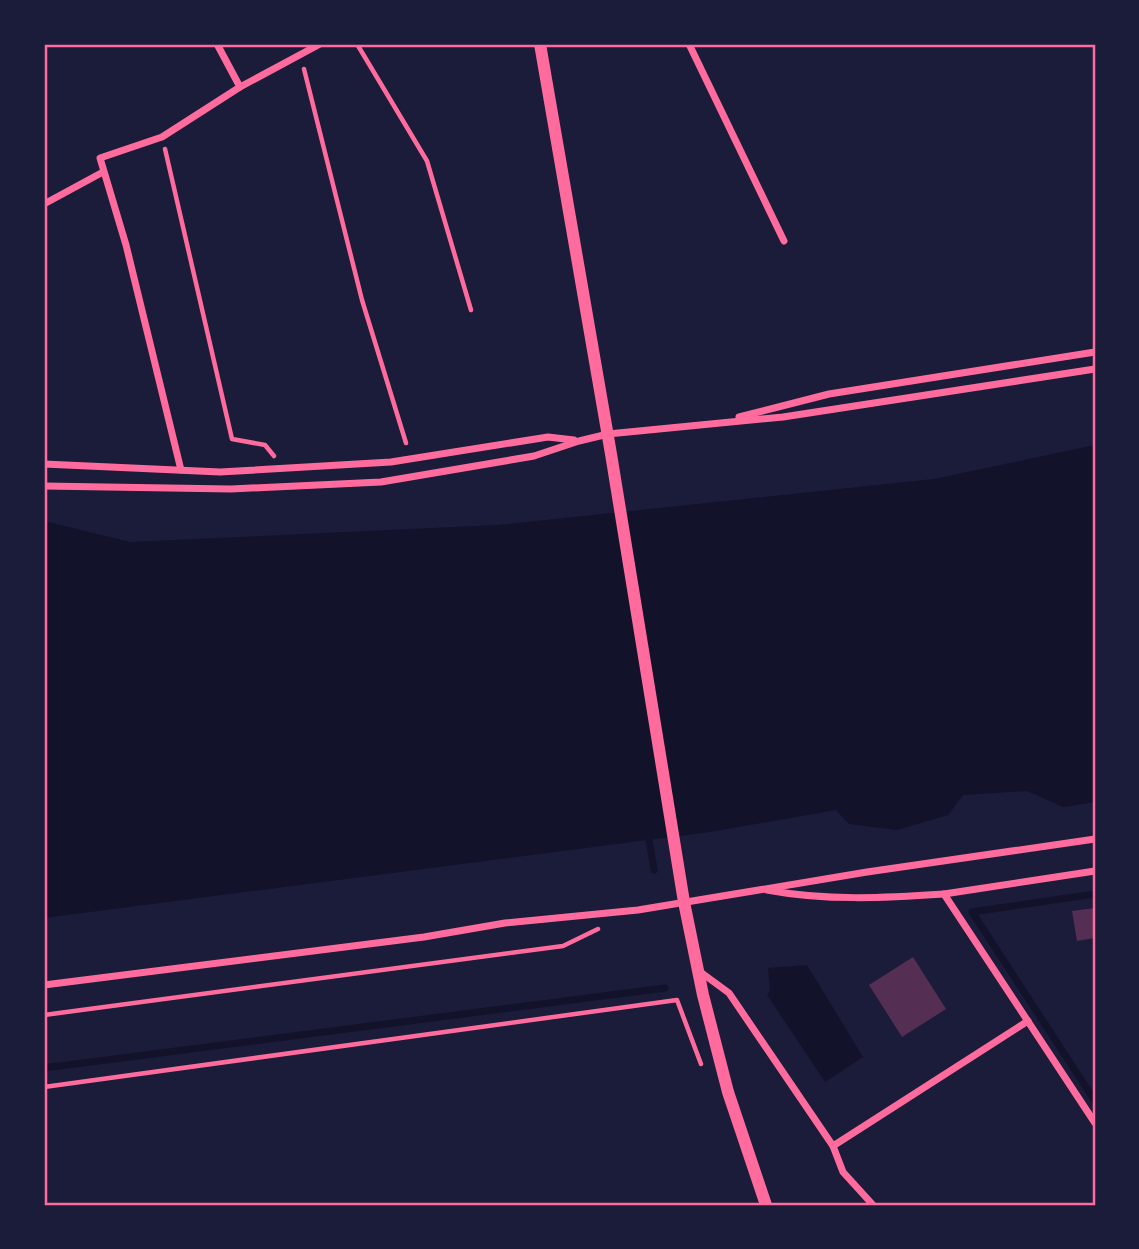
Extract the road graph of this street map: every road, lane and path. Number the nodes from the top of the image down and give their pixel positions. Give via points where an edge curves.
1 (217, 44) edge
2 (320, 44) edge
3 (357, 44) edge
4 (540, 44) edge
5 (689, 44) edge
6 (301, 54) junction
7 (240, 87) junction
8 (162, 137) junction
9 (103, 172) junction
10 (44, 204) edge
11 (784, 241) dead end
12 (471, 310) dead end
13 (1095, 352) edge
14 (1095, 369) edge
15 (718, 423) junction
16 (607, 434) junction
17 (579, 441) junction
18 (406, 443) dead end
19 (44, 464) edge
20 (283, 467) junction
21 (181, 470) junction
22 (220, 472) junction
23 (44, 486) edge
24 (223, 489) junction
25 (1095, 839) edge
26 (1095, 871) edge
27 (761, 889) junction
28 (944, 894) junction
29 (684, 902) junction
30 (601, 928) dead end
31 (698, 971) junction
32 (44, 985) edge
33 (44, 1015) edge
34 (1028, 1021) junction
35 (705, 1075) dead end
36 (44, 1087) edge
37 (1095, 1124) edge
38 (833, 1146) junction
39 (766, 1205) edge
40 (873, 1205) edge

1 - 7 street
2 - 6 street
3 - 12 path via 428,160
4 - 16 street
5 - 11 street
6 - 7 street
6 - 18 path via 362,300
7 - 8 street
8 - 9 street via 100,158
8 - 20 path via 232,439 265,445
9 - 10 street
9 - 21 street via 126,245
13 - 15 street via 829,394
14 - 15 street
15 - 16 street
16 - 17 street
16 - 29 street
17 - 20 street via 548,437 391,462
17 - 24 street via 534,456 381,482
19 - 21 street
20 - 22 street
21 - 22 street
22 - 24 street
23 - 24 street
25 - 27 street
26 - 28 street
27 - 28 street via 811,897
27 - 29 street
28 - 34 street
29 - 31 street
29 - 32 street
30 - 33 path via 563,946
31 - 38 street via 729,993
31 - 39 street via 728,1092
34 - 37 street
34 - 38 street
35 - 36 path via 677,1000
38 - 40 street via 843,1172

